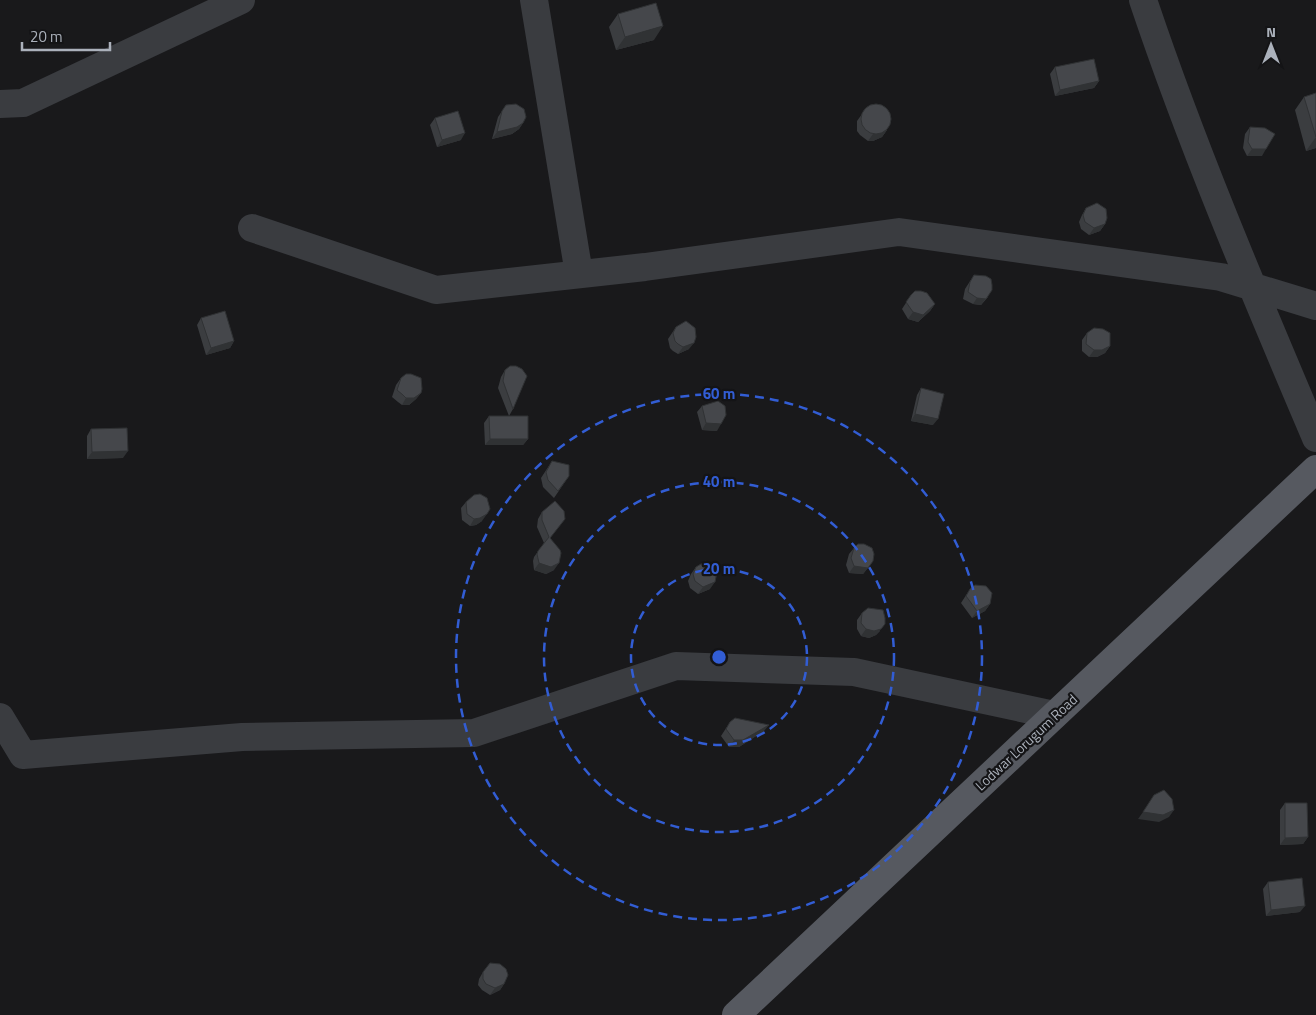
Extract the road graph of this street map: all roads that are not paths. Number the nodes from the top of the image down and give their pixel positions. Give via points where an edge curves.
1 (241, 0) edge
2 (534, 0) edge
3 (1143, 0) edge
4 (0, 104) edge
5 (252, 228) dead end
6 (579, 274) junction
7 (1251, 286) junction
8 (1316, 306) edge
9 (1316, 438) edge
10 (1316, 469) edge
11 (1054, 715) junction
12 (0, 717) edge
13 (736, 1015) edge

1 - 4 street via 23,103
2 - 6 street
3 - 7 street
5 - 6 street via 436,290
6 - 7 street via 900,232 1221,277
7 - 8 street
7 - 9 street
10 - 11 main road, Lodwar Lorugum Road
11 - 12 street via 854,672 676,666 474,733 242,737 23,754
11 - 13 main road, Lodwar Lorugum Road

